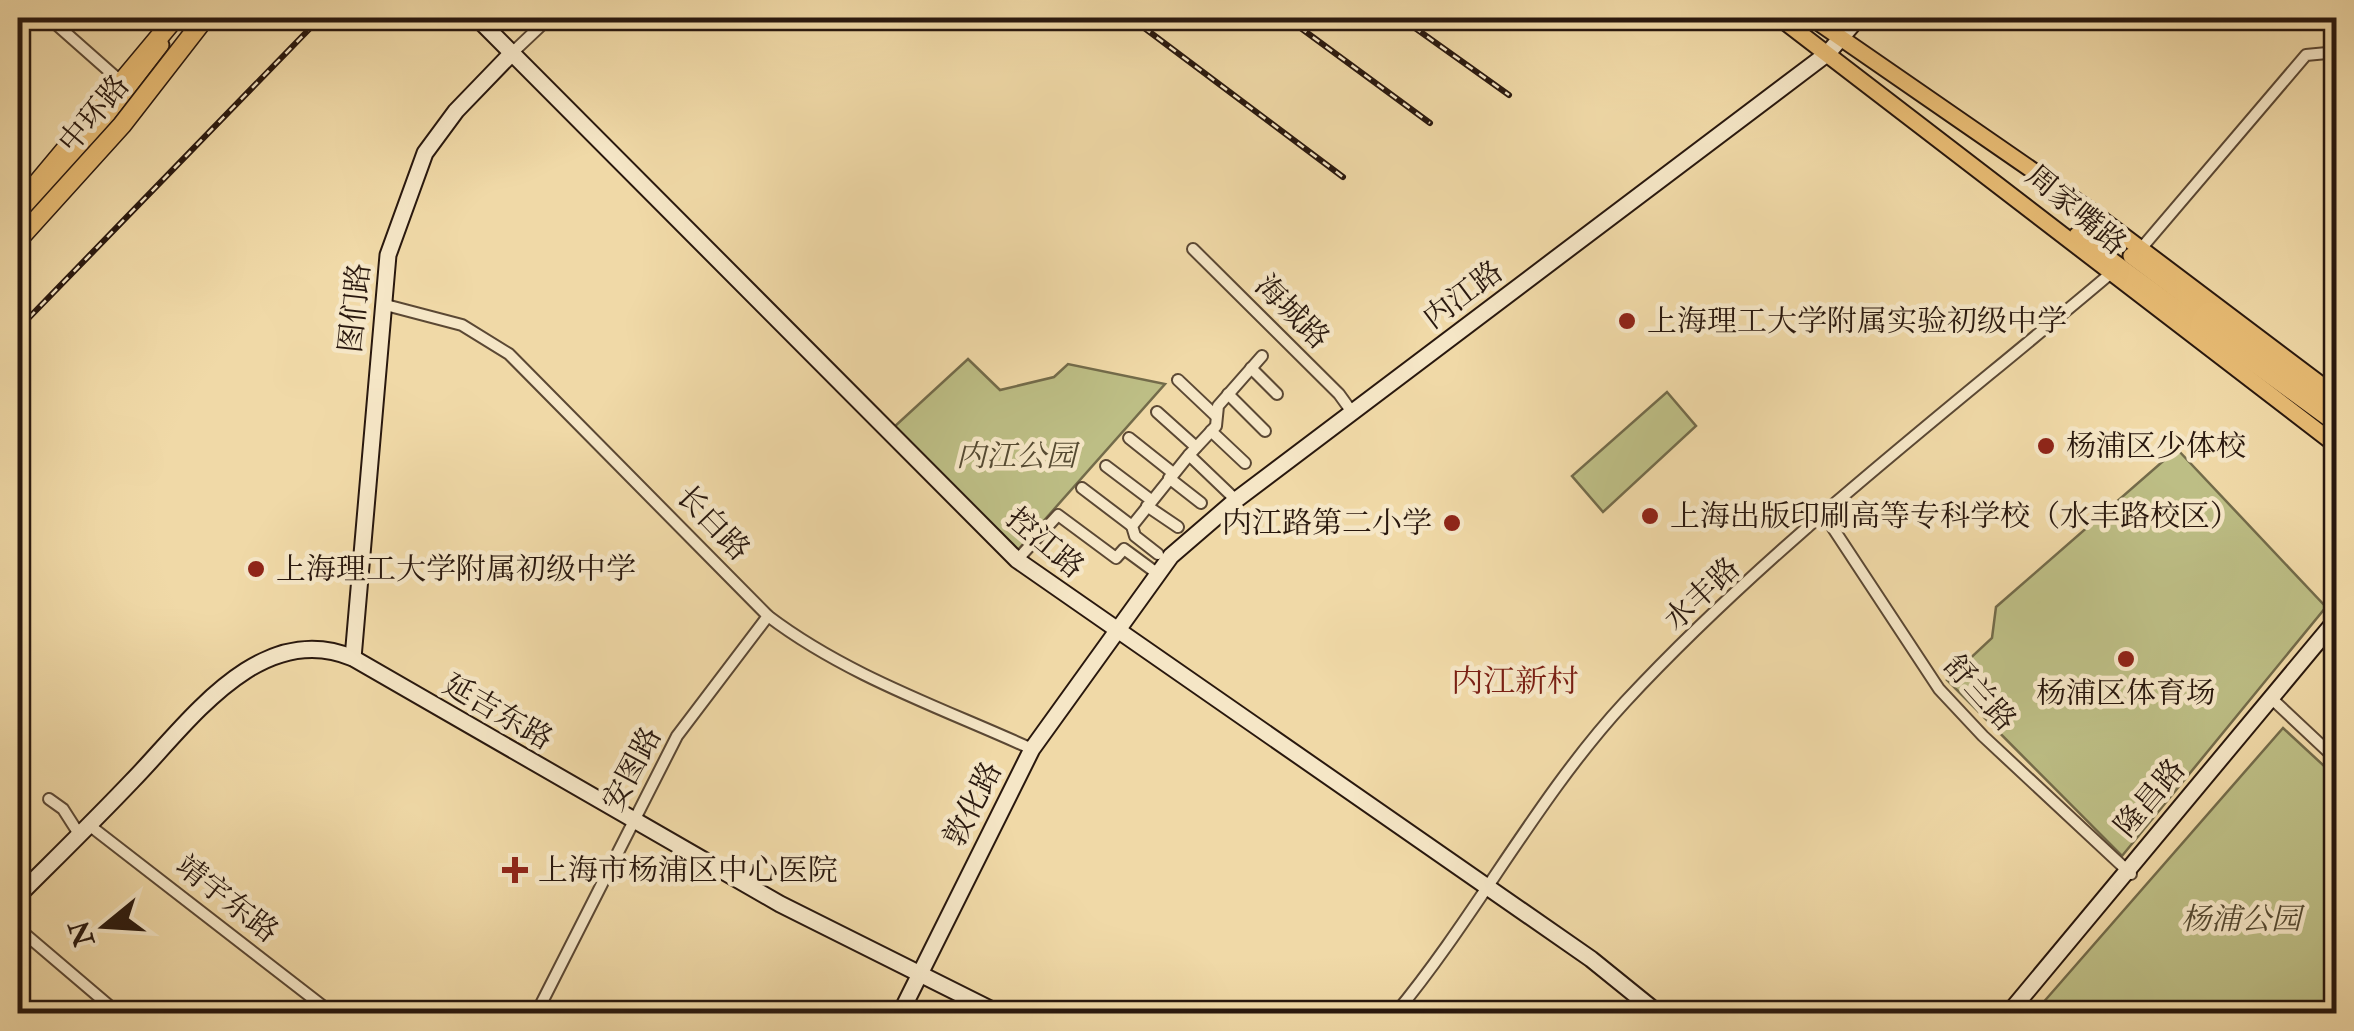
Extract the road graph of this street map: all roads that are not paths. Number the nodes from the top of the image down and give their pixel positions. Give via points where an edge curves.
1 (49, 18) edge
2 (166, 18) edge
3 (178, 18) edge
4 (477, 18) edge
5 (549, 18) edge
6 (1780, 18) edge
7 (1812, 18) edge
8 (1858, 18) edge
9 (204, 20) edge
10 (1843, 38) junction
11 (512, 53) junction
12 (1828, 53) junction
13 (2336, 61) edge
14 (118, 79) junction
15 (118, 140) junction
16 (88, 154) junction
17 (2048, 182) junction
18 (2004, 185) junction
19 (18, 195) edge
20 (18, 206) edge
21 (18, 215) edge
22 (18, 230) edge
23 (18, 240) edge
24 (1193, 248) dead end
25 (18, 251) edge
26 (2140, 251) junction
27 (2110, 274) junction
28 (382, 304) junction
29 (1262, 356) dead end
30 (1251, 368) junction
31 (1178, 380) dead end
32 (1228, 394) junction
33 (1277, 394) dead end
34 (2336, 396) edge
35 (2336, 409) edge
36 (1157, 412) dead end
37 (1352, 412) junction
38 (1216, 416) junction
39 (2336, 424) edge
40 (1211, 431) junction
41 (1266, 431) dead end
42 (1129, 438) dead end
43 (2336, 444) edge
44 (1193, 451) junction
45 (1246, 463) dead end
46 (1106, 466) dead end
47 (1171, 475) junction
48 (1082, 488) dead end
49 (1236, 500) junction
50 (1149, 503) junction
51 (1201, 503) dead end
52 (1825, 516) junction
53 (1132, 526) junction
54 (1178, 527) dead end
55 (1158, 554) dead end
56 (1017, 560) junction
57 (1158, 574) junction
58 (768, 616) junction
59 (2336, 620) edge
60 (1116, 632) junction
61 (2336, 636) edge
62 (353, 658) junction
63 (2274, 701) junction
64 (1032, 749) junction
65 (2336, 759) edge
66 (49, 799) dead end
67 (633, 821) junction
68 (84, 829) junction
69 (2129, 873) junction
70 (1487, 888) junction
71 (18, 896) edge
72 (18, 928) edge
73 (920, 973) junction
74 (119, 1014) edge
75 (333, 1014) edge
76 (536, 1014) edge
77 (900, 1014) edge
78 (1000, 1014) edge
79 (1395, 1014) edge
80 (1660, 1014) edge
81 (2008, 1014) edge
82 (2018, 1014) edge

1 - 14 street
2 - 14 main road
3 - 20 highway, 中环路
3 - 21 main road via 75,157
4 - 11 street, 控江路
5 - 11 street, 图们路
6 - 12 main road, 周家嘴路
7 - 10 main road, 周家嘴路
8 - 10 street, 内江路
9 - 15 main road
9 - 16 main road
9 - 23 highway, 中环路, bridge via 102,149
10 - 12 street, 内江路
10 - 17 main road, 周家嘴路
11 - 28 street, 图们路 via 425,154 396,222
11 - 56 street, 控江路
12 - 18 main road, 周家嘴路
12 - 37 street, 内江路
13 - 26 street via 2327,53 2306,54
14 - 19 main road
15 - 16 main road
15 - 25 main road
16 - 22 main road
17 - 26 main road, 周家嘴路
17 - 35 main road via 2154,275
18 - 27 main road, 周家嘴路
18 - 39 main road
24 - 37 street, 海城路
26 - 34 main road, 周家嘴路
27 - 43 main road, 周家嘴路
27 - 52 street, 水丰路
28 - 58 street, 长白路 via 462,325 509,354
28 - 62 street, 图们路
29 - 30 street
30 - 32 street
30 - 33 street
31 - 38 street
32 - 38 street
32 - 41 street
36 - 44 street
37 - 49 street, 内江路
38 - 40 street
40 - 44 street
40 - 45 street
42 - 47 street
44 - 47 street
44 - 49 street
46 - 50 street
47 - 50 street
47 - 51 street
48 - 53 street
49 - 57 street, 内江路 via 1191,535
50 - 53 street
50 - 54 street
52 - 69 street, 舒兰路 via 1939,689
52 - 70 street, 水丰路 via 1623,704
53 - 55 street via 1134,536
56 - 57 street via 1058,514 1116,558 1124,548
56 - 60 street, 控江路
57 - 60 street, 内江路
58 - 64 street, 长白路 via 850,669
58 - 67 street, 安图路 via 677,736
59 - 63 street, 隆昌路
60 - 64 street, 敦化路
60 - 70 street, 控江路
61 - 63 street, 隆昌路
62 - 67 street, 延吉东路
62 - 68 street, 延吉东路 via 329,652 284,656 230,679
63 - 65 street
63 - 69 street, 隆昌路
64 - 73 street, 敦化路
66 - 68 street, 靖宇东路
67 - 73 street, 延吉东路
67 - 76 street, 安图路
68 - 71 street, 延吉东路
68 - 75 street, 靖宇东路
69 - 81 street, 隆昌路
69 - 82 street, 隆昌路
70 - 79 street, 水丰路
70 - 80 street, 控江路
72 - 74 street
73 - 77 street, 敦化路
73 - 78 street, 延吉东路

